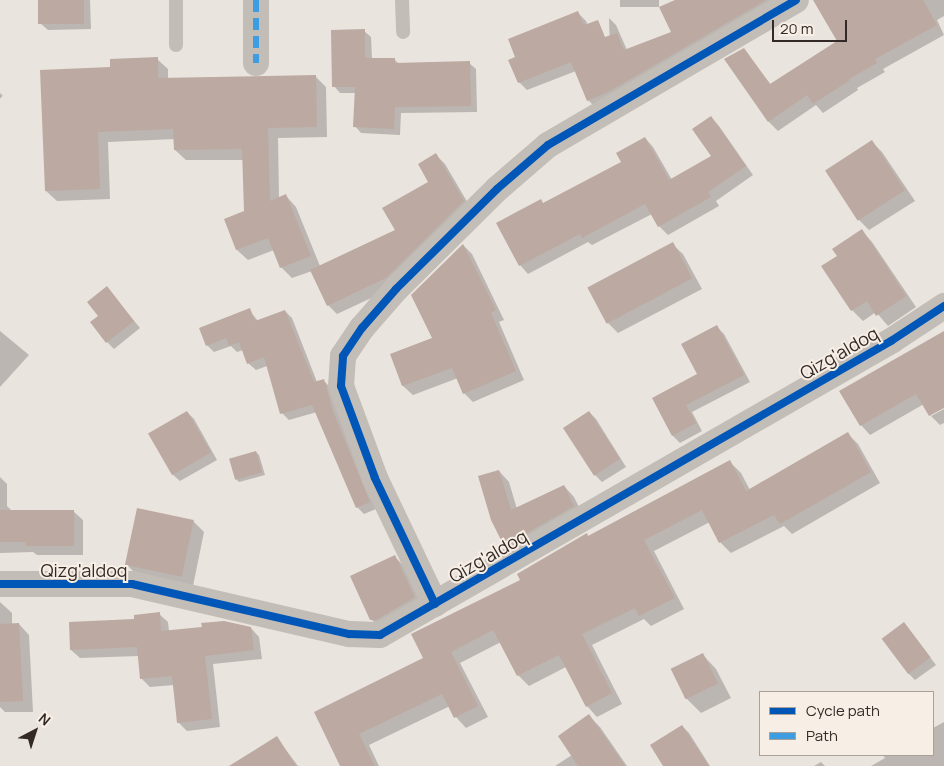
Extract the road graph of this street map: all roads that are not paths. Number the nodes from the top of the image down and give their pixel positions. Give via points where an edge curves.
1 (176, 0) edge
2 (256, 0) edge
3 (402, 0) edge
4 (796, 0) edge
5 (403, 32) dead end
6 (176, 45) dead end
7 (256, 64) dead end
8 (944, 306) edge
9 (0, 584) edge
10 (435, 604) junction

1 - 6 lane
2 - 7 street
3 - 5 lane
4 - 10 street via 548,145 497,189 396,289 343,356 341,386 368,460
8 - 10 street, Qizg'aldoq via 891,341
9 - 10 street, Qizg'aldoq via 132,584 350,634 380,635

